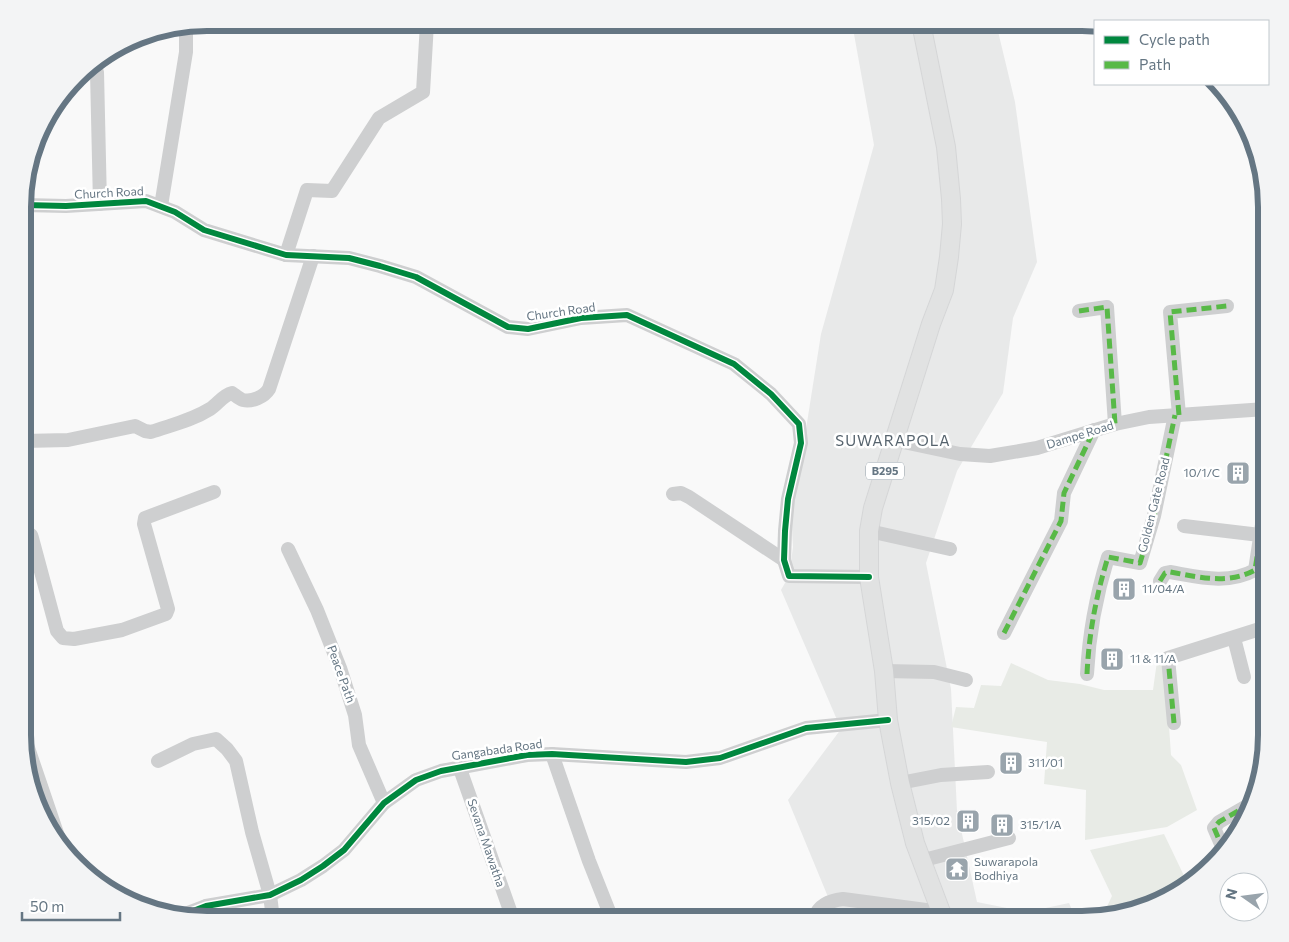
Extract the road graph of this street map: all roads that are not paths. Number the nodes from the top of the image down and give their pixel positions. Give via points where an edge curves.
1 (427, 31) edge
2 (923, 32) edge
3 (186, 33) edge
4 (98, 72) dead end
5 (100, 204) junction
6 (31, 205) edge
7 (162, 206) junction
8 (286, 255) junction
9 (313, 256) junction
10 (1227, 306) dead end
11 (1079, 311) dead end
12 (1257, 410) edge
13 (1177, 415) junction
14 (1115, 424) junction
15 (1094, 430) junction
16 (894, 440) junction
17 (31, 441) edge
18 (214, 492) dead end
19 (673, 494) dead end
20 (1184, 526) dead end
21 (869, 531) junction
22 (1258, 535) edge
23 (288, 549) dead end
24 (950, 549) dead end
25 (32, 553) edge
26 (1258, 555) edge
27 (784, 560) junction
28 (870, 577) junction
29 (1160, 581) dead end
30 (1258, 630) edge
31 (1004, 633) dead end
32 (1234, 638) junction
33 (884, 670) junction
34 (1087, 674) dead end
35 (1244, 677) dead end
36 (966, 680) dead end
37 (888, 720) junction
38 (1174, 723) dead end
39 (552, 754) junction
40 (158, 761) dead end
41 (459, 766) junction
42 (35, 768) edge
43 (988, 772) dead end
44 (900, 783) junction
45 (384, 803) junction
46 (1241, 809) edge
47 (52, 817) edge
48 (1009, 838) dead end
49 (1220, 843) edge
50 (920, 861) junction
51 (270, 895) junction
52 (215, 910) edge
53 (272, 910) edge
54 (510, 910) edge
55 (609, 910) edge
56 (818, 911) edge
57 (913, 911) edge
58 (942, 911) edge

1 - 8 street via 423,92 379,118 332,191 306,190
2 - 16 main road, B295 via 946,147 952,224 944,290
3 - 7 street via 186,52
4 - 5 street
5 - 6 street, Church Road
5 - 7 street, Church Road via 146,201
7 - 8 street, Church Road via 204,230
8 - 9 street, Church Road
9 - 17 street via 269,389 263,396 242,400 232,392 189,420 150,432 135,426 68,440
9 - 27 street, Church Road via 349,258 416,277 508,327 528,329 581,318 627,316 734,364 771,394 799,424 801,443 788,499
10 - 13 street via 1170,312
11 - 14 street via 1108,307
12 - 13 street, Dampe Road
13 - 14 street, Dampe Road
13 - 34 street, Golden Gate Road via 1140,563 1108,557 1088,641
14 - 15 street, Dampe Road
15 - 16 street, Dampe Road via 1037,448 990,456 960,454
15 - 31 street via 1064,493 1061,521
16 - 21 main road, B295
18 - 25 street via 145,518 168,609 166,614 122,630 63,638 57,631
19 - 27 street via 689,497
20 - 22 street
21 - 24 street
21 - 28 main road, B295
23 - 45 street, Peace Path via 340,668 355,715 359,745
26 - 29 street via 1256,570 1245,576 1206,579 1170,572
27 - 28 street via 790,576
28 - 33 main road, B295
30 - 32 street
32 - 35 street
32 - 38 street via 1168,658
33 - 36 street via 934,672
33 - 37 main road, B295
37 - 39 street, Gangabada Road via 806,728 720,758 686,762
37 - 44 main road, B295
39 - 41 street, Gangabada Road
39 - 55 street
40 - 51 street via 193,744 216,739 227,749 236,761
41 - 45 street, Gangabada Road via 416,780
41 - 54 street, Sevana Mawatha
42 - 47 street
43 - 44 street via 941,775
44 - 50 main road, B295
45 - 51 street, Gangabada Road via 344,850 301,880
46 - 49 street via 1214,828
48 - 50 street
50 - 58 main road, B295
51 - 52 street, Gangabada Road
51 - 53 street
56 - 57 street via 827,901 843,899

